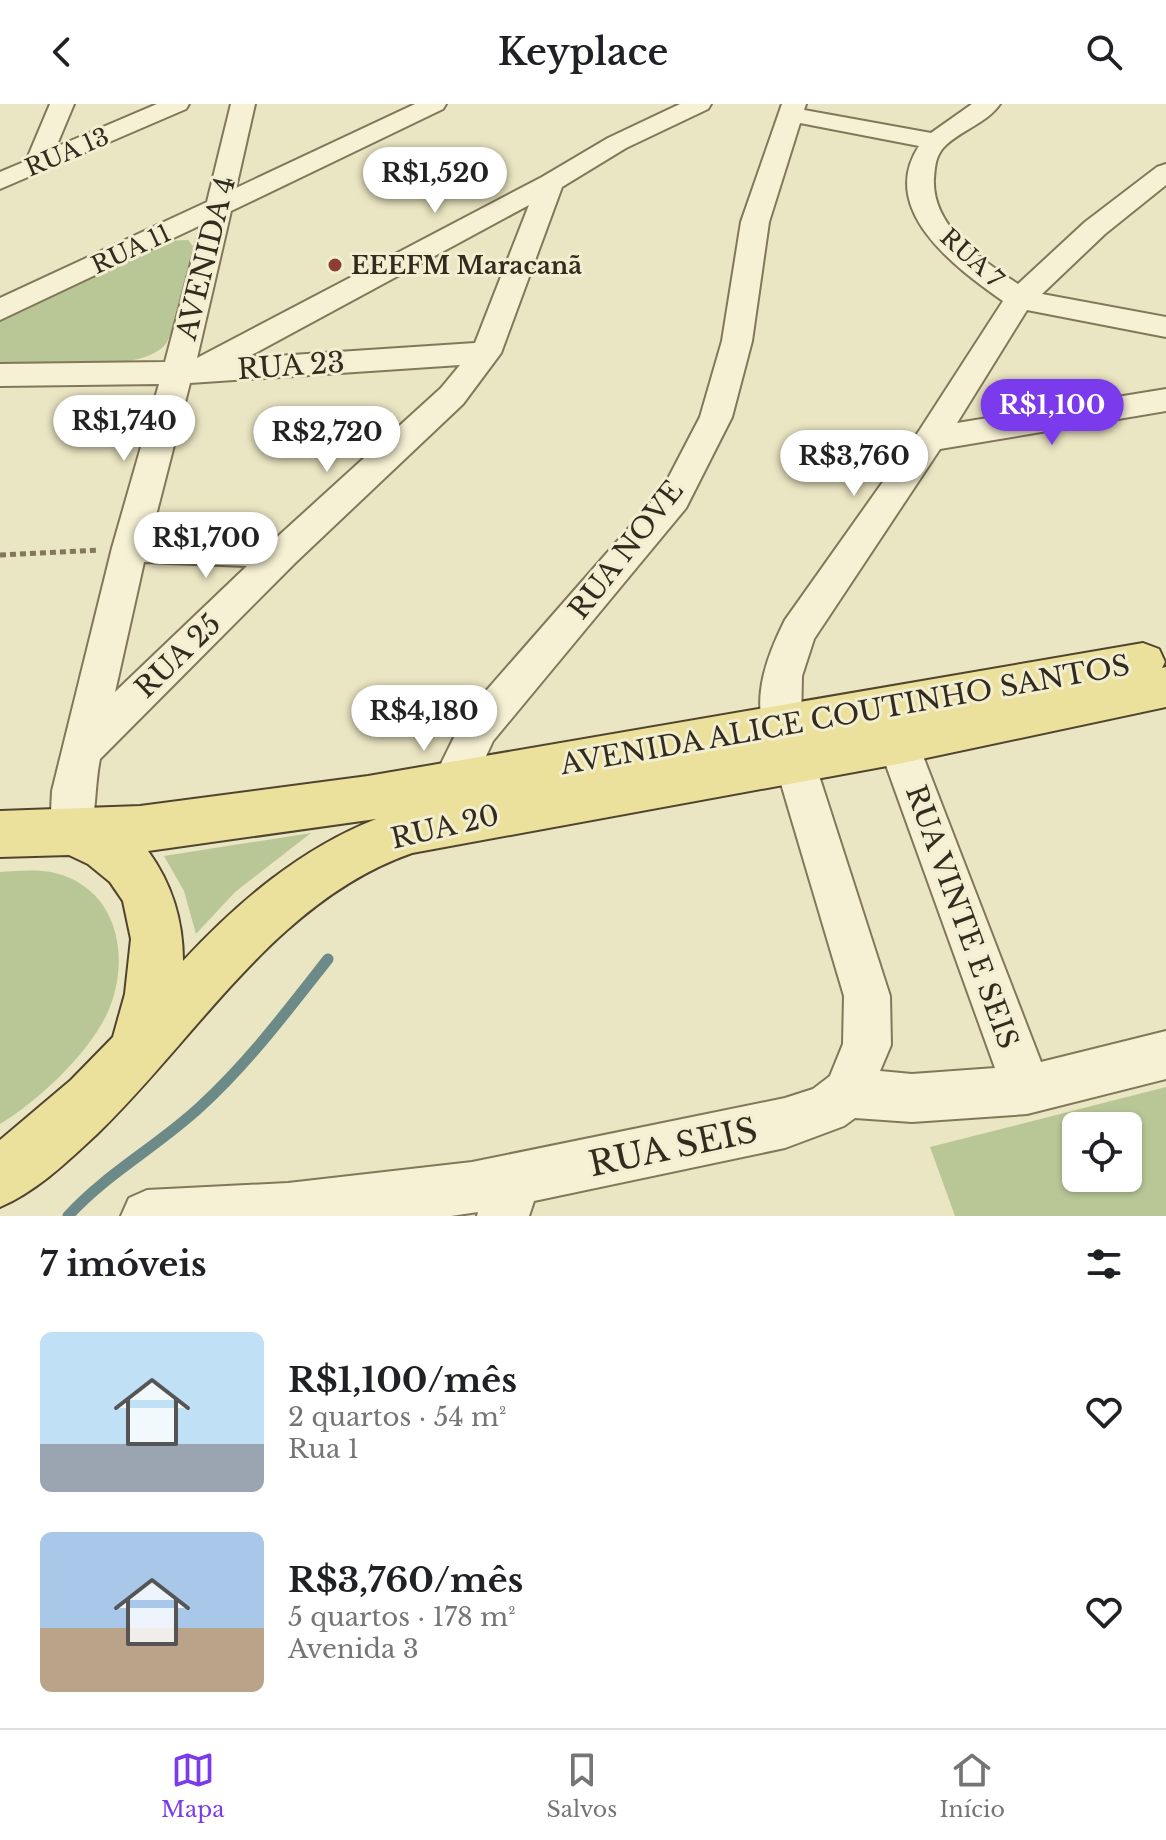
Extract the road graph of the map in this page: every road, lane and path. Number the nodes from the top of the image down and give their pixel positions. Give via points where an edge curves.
1 (62, 104) edge
2 (177, 104) edge
3 (243, 104) edge
4 (434, 104) edge
5 (648, 104) edge
6 (699, 104) edge
7 (988, 104) edge
8 (791, 109) edge
9 (935, 141) junction
10 (617, 143) junction
11 (36, 166) junction
12 (1166, 172) edge
13 (0, 181) edge
14 (551, 183) junction
15 (219, 208) junction
16 (1019, 299) junction
17 (0, 310) edge
18 (1166, 327) edge
19 (486, 353) junction
20 (187, 373) junction
21 (0, 375) edge
22 (1166, 400) edge
23 (930, 439) junction
24 (130, 548) junction
25 (283, 553) junction
26 (0, 555) edge
27 (1166, 658) edge
28 (1166, 687) edge
29 (788, 742) junction
30 (898, 743) junction
31 (81, 750) junction
32 (452, 784) junction
33 (71, 832) junction
34 (0, 834) edge
35 (1166, 1055) edge
36 (131, 1062) junction
37 (1027, 1090) junction
38 (847, 1093) junction
39 (0, 1177) edge
40 (509, 1199) edge
41 (147, 1216) edge

1 - 11 street
2 - 11 street, RUA 13
3 - 15 street, AVENIDA 4
4 - 15 street, RUA 11
5 - 10 street
6 - 10 street
7 - 9 street
8 - 9 street
8 - 32 street, RUA NOVE via 755,222 737,341 716,417 674,499 479,728
9 - 16 street, RUA 7 via 922,161 920,192 937,231 975,268
10 - 14 street
11 - 13 street, RUA 13
12 - 16 street via 1095,228
14 - 19 street, RUA 25
14 - 20 street
15 - 17 street, RUA 11
15 - 20 street, AVENIDA 4
16 - 18 street
16 - 23 street
19 - 20 street, RUA 23
19 - 25 street, RUA 25 via 452,396
20 - 21 street, RUA 23
20 - 24 street, AVENIDA 4
22 - 23 street
23 - 29 street via 798,631 783,665 779,700
24 - 25 street
24 - 26 path
24 - 31 street, AVENIDA 4
25 - 31 street, RUA 25
27 - 29 main road, AVENIDA ALICE COUTINHO SANTOS
28 - 30 main road
29 - 30 main road
29 - 32 main road, AVENIDA ALICE COUTINHO SANTOS
29 - 36 main road, RUA 20 via 412,830 350,855 248,932
29 - 38 street via 867,996 867,1045
30 - 37 street, RUA VINTE E SEIS
31 - 33 street, AVENIDA 4
32 - 33 main road, AVENIDA ALICE COUTINHO SANTOS via 207,821
33 - 34 main road, AVENIDA ALICE COUTINHO SANTOS
33 - 36 main road via 108,848 135,876 154,913 159,958 153,996
35 - 37 street
36 - 39 main road, RUA 20
37 - 38 street via 912,1098
38 - 40 street, RUA SEIS via 827,1109 785,1123
40 - 41 street, RUA SEIS

